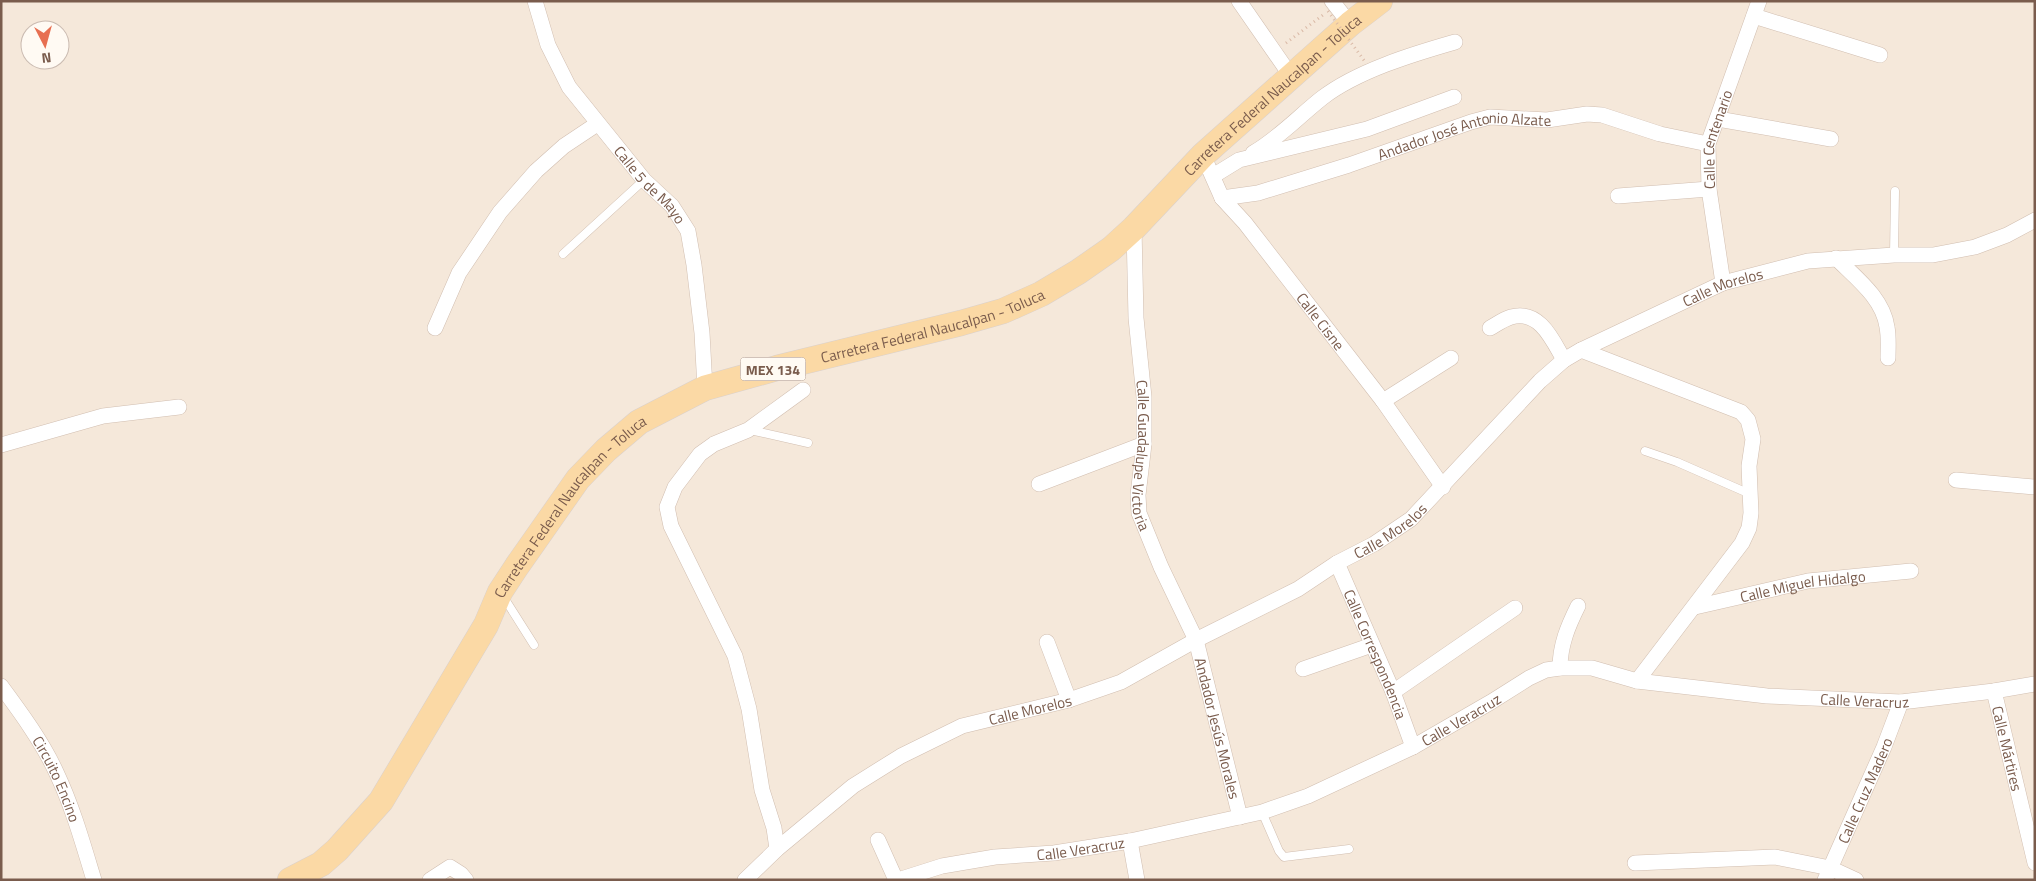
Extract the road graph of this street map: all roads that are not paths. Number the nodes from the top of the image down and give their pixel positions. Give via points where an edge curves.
1 (535, 1) edge
2 (1239, 1) edge
3 (1380, 1) edge
4 (1759, 1) edge
5 (1330, 6) edge
6 (1754, 16) junction
7 (1350, 24) junction
8 (1455, 42) dead end
9 (1880, 55) dead end
10 (1291, 76) junction
11 (1454, 97) dead end
12 (1718, 119) junction
13 (597, 124) junction
14 (1830, 139) dead end
15 (1708, 144) junction
16 (1240, 160) junction
17 (1208, 166) junction
18 (644, 180) junction
19 (1709, 189) junction
20 (1895, 191) dead end
21 (1618, 196) dead end
22 (1222, 198) junction
23 (2035, 220) edge
24 (1134, 228) junction
25 (563, 254) dead end
26 (1894, 255) junction
27 (1836, 258) junction
28 (1723, 283) junction
29 (435, 328) dead end
30 (1490, 328) dead end
31 (1581, 350) junction
32 (1451, 358) dead end
33 (1888, 358) dead end
34 (1564, 360) junction
35 (705, 388) junction
36 (803, 390) dead end
37 (1384, 401) junction
38 (178, 407) dead end
39 (748, 430) junction
40 (808, 443) dead end
41 (1144, 444) junction
42 (1, 445) edge
43 (1645, 450) dead end
44 (1956, 480) dead end
45 (1039, 484) dead end
46 (1442, 487) junction
47 (2035, 487) edge
48 (1750, 494) junction
49 (1337, 563) junction
50 (1911, 571) dead end
51 (500, 592) junction
52 (1578, 606) dead end
53 (1695, 607) junction
54 (1515, 608) dead end
55 (1196, 640) junction
56 (1047, 642) dead end
57 (534, 645) dead end
58 (1372, 645) junction
59 (1303, 668) dead end
60 (1560, 668) junction
61 (1637, 681) junction
62 (2035, 684) edge
63 (1, 686) edge
64 (1994, 691) junction
65 (1393, 692) junction
66 (1069, 700) junction
67 (1901, 702) junction
68 (1413, 747) junction
69 (1262, 812) junction
70 (1240, 817) junction
71 (878, 840) dead end
72 (1130, 841) junction
73 (777, 849) junction
74 (1349, 849) dead end
75 (1635, 863) dead end
76 (2035, 863) edge
77 (1827, 874) edge
78 (298, 878) edge
79 (94, 880) edge
80 (430, 880) edge
81 (466, 880) edge
82 (745, 880) edge
83 (897, 880) edge
84 (1137, 880) edge
85 (1856, 880) edge

1 - 13 street, Calle 5 de Mayo via 552,54 569,87
2 - 10 street
3 - 7 main road, Carretera Federal Naucalpan - Toluca / MEX 134
4 - 6 street, Calle Centenario
5 - 7 street
6 - 9 street
6 - 12 street, Calle Centenario
7 - 10 main road, Carretera Federal Naucalpan - Toluca / MEX 134
8 - 16 street via 1414,54 1351,81 1323,98 1277,137
10 - 17 main road, Carretera Federal Naucalpan - Toluca / MEX 134
11 - 16 street via 1368,129
12 - 14 street
12 - 15 street, Calle Centenario
13 - 18 street, Calle 5 de Mayo
13 - 29 street via 564,146 536,171 500,212 459,273
15 - 19 street, Calle Centenario
15 - 22 street, Andador José Antonio Alzate via 1660,134 1602,115 1547,120 1490,117 1258,193
16 - 17 street
17 - 22 street, Calle Cisne
17 - 24 main road, Carretera Federal Naucalpan - Toluca / MEX 134
18 - 25 lane
18 - 35 street, Calle 5 de Mayo via 672,206 688,231 702,333
19 - 21 street
19 - 28 street, Calle Centenario
20 - 26 lane
22 - 37 street, Calle Cisne
23 - 26 street, Calle Morelos via 2007,236 1975,247 1934,255
24 - 35 main road, Carretera Federal Naucalpan - Toluca / MEX 134 via 1078,272 1003,311
24 - 41 street, Calle Guadalupe Victoria
26 - 27 street, Calle Morelos
27 - 28 street, Calle Morelos via 1808,261
27 - 33 street via 1882,308 1888,327
28 - 31 street, Calle Morelos
30 - 34 street via 1510,317 1522,316 1546,328
31 - 34 street, Calle Morelos
31 - 48 street via 1741,412 1748,420 1753,439
32 - 37 street
34 - 46 street, Calle Morelos via 1540,381
35 - 51 main road, Carretera Federal Naucalpan - Toluca / MEX 134 via 639,422 606,450 578,479
36 - 39 street
37 - 46 street, Calle Cisne
38 - 42 street via 103,416
39 - 40 lane
39 - 73 street via 714,444 700,454 675,487 667,507 671,526 735,656
41 - 45 street
41 - 55 street, Calle Guadalupe Victoria via 1139,513
43 - 48 lane
44 - 47 street
46 - 49 street, Calle Morelos via 1411,519 1374,544
48 - 53 street via 1749,528 1742,543
49 - 55 street, Calle Morelos via 1298,589
49 - 58 street, Calle Correspondencia
50 - 53 street, Calle Miguel Hidalgo via 1808,581
51 - 57 lane
51 - 78 main road, Carretera Federal Naucalpan - Toluca / MEX 134 via 486,625 382,801 337,850
52 - 60 street via 1564,638
53 - 61 street
54 - 65 street
55 - 66 street, Calle Morelos via 1121,682
55 - 70 street, Andador Jesús Morales
56 - 66 street
58 - 59 street
58 - 65 street, Calle Correspondencia
60 - 61 street, Calle Veracruz via 1592,668
60 - 68 street, Calle Veracruz via 1528,678
61 - 67 street, Calle Veracruz via 1767,696
62 - 64 street, Calle Veracruz
63 - 79 street, Circuito Encino via 56,772 74,813
64 - 67 street, Calle Veracruz
64 - 76 street, Calle Mártires
65 - 68 street, Calle Correspondencia
66 - 73 street, Calle Morelos via 962,726 902,756 853,786
67 - 77 street, Calle Cruz Madero
68 - 69 street, Calle Veracruz via 1308,796
69 - 70 street, Calle Veracruz
69 - 74 lane via 1284,856
70 - 72 street, Calle Veracruz
71 - 83 street
72 - 83 street, Calle Veracruz via 1054,853 995,857 942,866
72 - 84 street
73 - 82 street, Calle Morelos
75 - 77 street via 1775,856
77 - 85 street
80 - 81 street via 450,867

